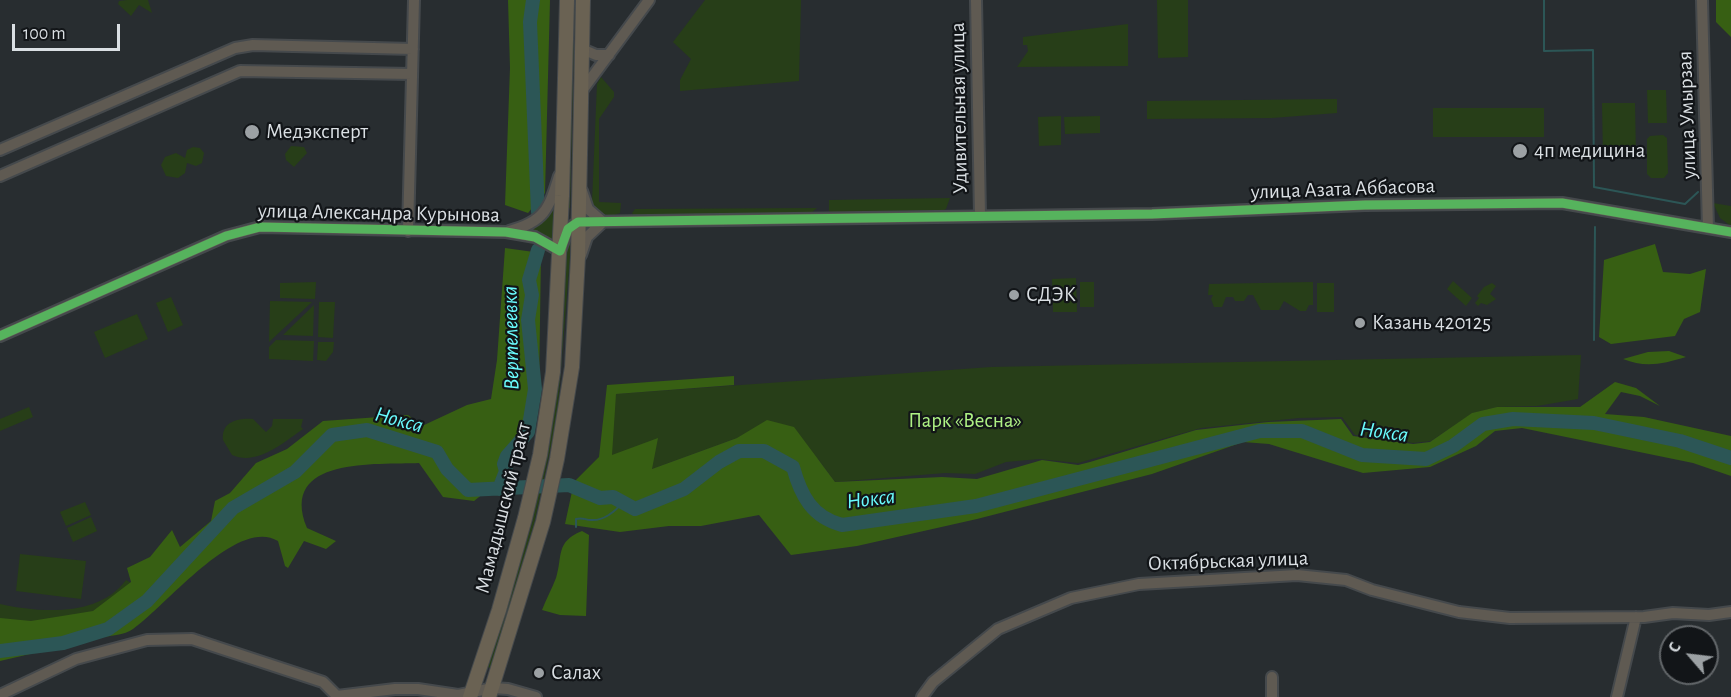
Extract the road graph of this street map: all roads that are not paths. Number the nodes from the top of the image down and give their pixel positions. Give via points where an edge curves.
1 (414, 0) edge
2 (567, 0) edge
3 (583, 0) edge
4 (649, 0) edge
5 (976, 0) edge
6 (1702, 0) edge
7 (582, 49) junction
8 (413, 50) junction
9 (609, 55) junction
10 (412, 74) junction
11 (581, 92) junction
12 (0, 150) edge
13 (563, 164) junction
14 (0, 176) edge
15 (579, 182) junction
16 (980, 215) junction
17 (578, 222) junction
18 (603, 222) junction
19 (1708, 228) junction
20 (408, 231) junction
21 (506, 232) junction
22 (1731, 232) edge
23 (560, 251) junction
24 (577, 274) junction
25 (0, 336) edge
26 (1731, 612) edge
27 (1636, 617) junction
28 (1272, 677) dead end
29 (491, 693) edge
30 (510, 693) edge
31 (0, 695) edge
32 (471, 695) edge
33 (536, 697) edge
34 (922, 697) edge
35 (1272, 697) edge
36 (1617, 697) edge

1 - 8 street
2 - 13 main road, Мамадышский тракт
3 - 7 main road, Мамадышский тракт
4 - 9 street
5 - 16 street, Удивительная улица
6 - 19 street, улица Умырзая
7 - 9 street
7 - 11 main road, Мамадышский тракт
8 - 10 street
8 - 12 street via 253,45 231,49
9 - 11 street
10 - 14 street via 240,71
10 - 20 street
11 - 15 main road, Мамадышский тракт
13 - 21 street, улица Александра Курынова via 542,216 528,226
13 - 23 main road, Мамадышский тракт
15 - 17 main road, Мамадышский тракт
15 - 18 street via 588,209
16 - 18 street, улица Азата Аббасова
16 - 19 street, улица Азата Аббасова via 1562,203
17 - 18 street, улица Азата Аббасова
17 - 23 street via 568,229
17 - 24 main road, Мамадышский тракт
18 - 24 street via 587,237
19 - 22 street, улица Азата Аббасова
20 - 21 street, улица Александра Курынова
20 - 25 street, улица Александра Курынова via 242,231
21 - 23 street, улица Александра Курынова via 535,237
23 - 32 main road, Мамадышский тракт via 554,372 540,455 500,610
24 - 29 main road, Мамадышский тракт via 572,367 557,459 543,522
26 - 27 street, Октябрьская улица
27 - 34 street, Октябрьская улица via 1530,619 1477,615 1346,580 1297,575 1139,584 1071,598 998,629 933,682
27 - 36 street
28 - 35 street
29 - 30 street
29 - 32 street
30 - 33 street
31 - 32 street via 76,659 147,640 192,639 323,682 337,696 395,688

